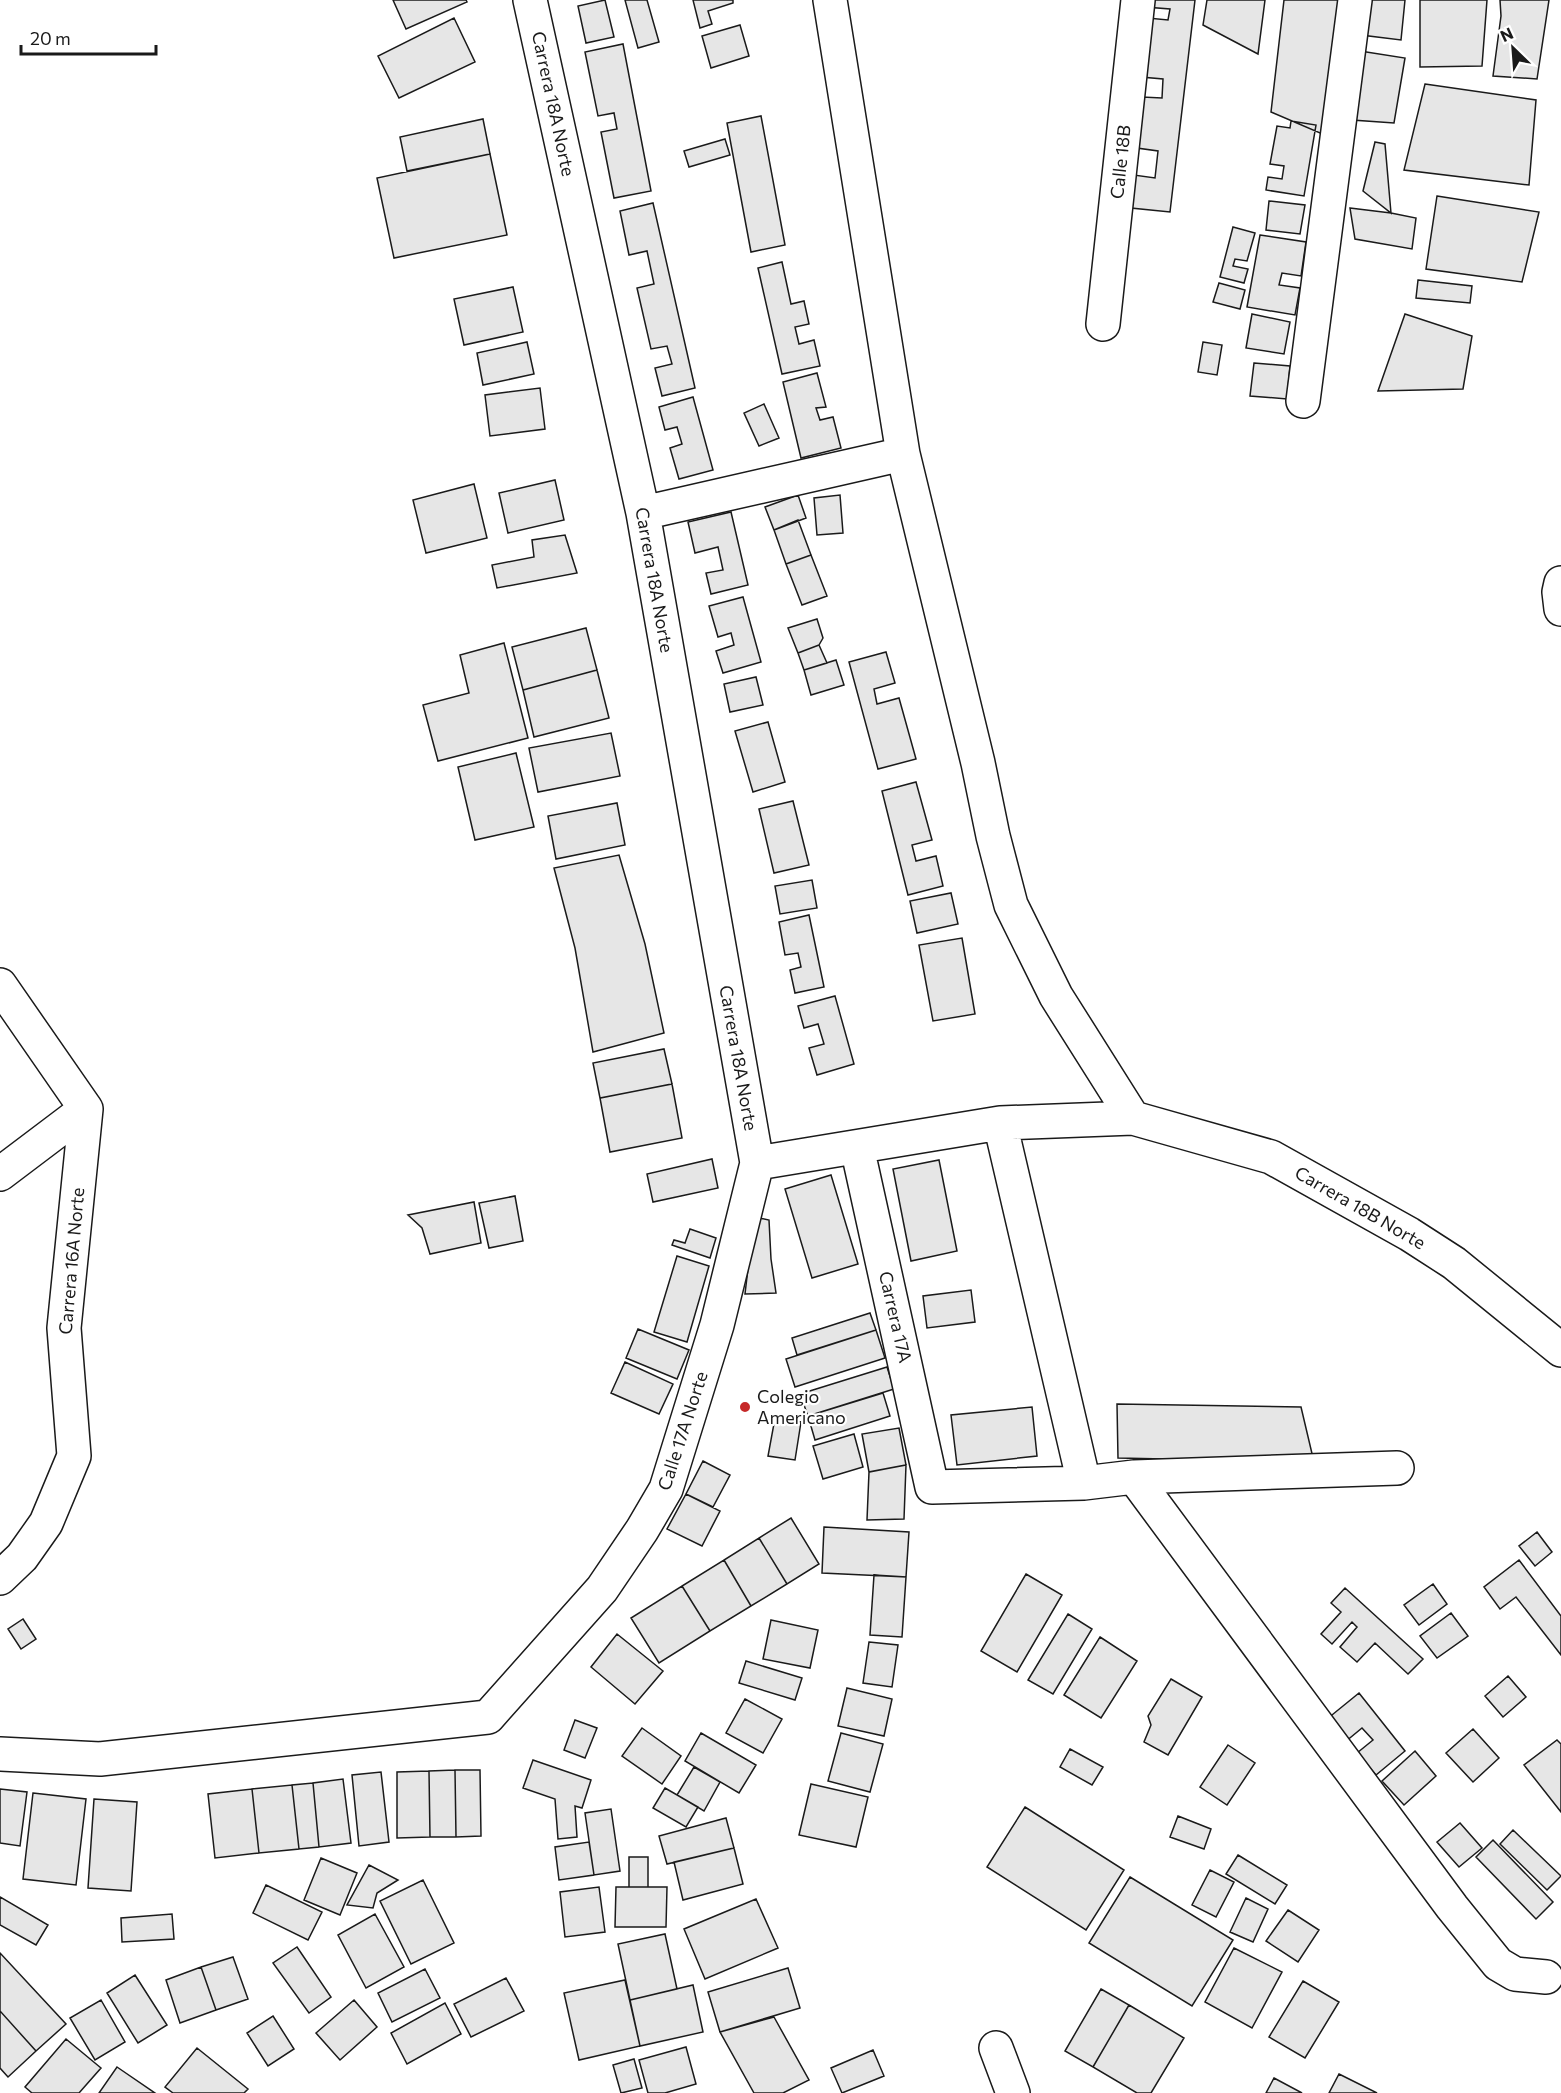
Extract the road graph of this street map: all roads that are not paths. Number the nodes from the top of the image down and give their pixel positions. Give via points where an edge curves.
1 (530, 0) edge
2 (830, 0) edge
3 (1138, 0) edge
4 (1355, 0) edge
5 (1103, 324) dead end
6 (1303, 401) dead end
7 (903, 454) junction
8 (643, 513) junction
9 (1561, 583) edge
10 (1561, 609) edge
11 (0, 985) edge
12 (86, 1109) junction
13 (1133, 1118) junction
14 (1000, 1123) junction
15 (857, 1147) junction
16 (757, 1163) junction
17 (0, 1174) edge
18 (1561, 1350) edge
19 (1397, 1468) dead end
20 (1134, 1477) junction
21 (1084, 1483) junction
22 (0, 1578) edge
23 (0, 1754) edge
24 (1546, 1977) dead end
25 (996, 2048) dead end
26 (1013, 2093) edge

1 - 8 street, Carrera 18A Norte
2 - 7 street
3 - 5 street, Calle 18B
4 - 6 street
7 - 8 street
7 - 13 street via 1011,904 1056,996
8 - 16 street, Carrera 18A Norte
9 - 10 street
11 - 12 street
12 - 17 street
12 - 22 street, Carrera 16A Norte via 64,1328 74,1456 46,1524 22,1557
13 - 14 street, Carrera 18B Norte
13 - 18 street, Carrera 18B Norte via 1271,1157 1454,1263
14 - 15 street, Carrera 18B Norte
14 - 21 street
15 - 16 street, Carrera 18B Norte
15 - 21 street, Carrera 17A via 932,1487
16 - 23 street, Calle 17A Norte via 717,1325 666,1489 602,1589 488,1717 100,1759
19 - 20 street
20 - 21 street
20 - 24 street via 1491,1956 1515,1974
25 - 26 street

